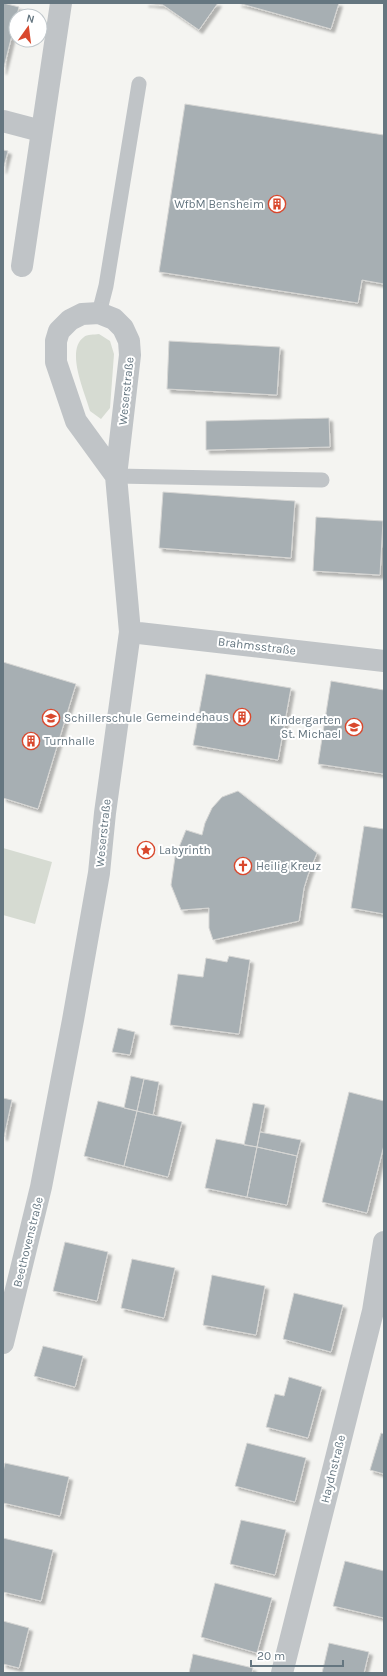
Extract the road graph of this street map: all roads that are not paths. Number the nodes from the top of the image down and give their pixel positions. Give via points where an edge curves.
1 (61, 3) edge
2 (139, 84) dead end
3 (3, 121) edge
4 (41, 131) junction
5 (22, 266) dead end
6 (100, 313) junction
7 (116, 476) junction
8 (322, 480) dead end
9 (130, 632) junction
10 (384, 661) edge
11 (41, 1187) joint
12 (384, 1242) edge
13 (3, 1343) edge
14 (282, 1673) edge

1 - 4 street
2 - 6 lane
3 - 4 street
4 - 5 street
6 - 7 street, Weserstraße via 114,319 123,328 129,341 130,355
6 - 7 street via 82,314 70,320 60,331 56,341 56,362 76,421
7 - 8 lane
7 - 9 street, Weserstraße
9 - 10 street, Brahmsstraße
9 - 11 street, Weserstraße via 99,873
11 - 13 street, Beethovenstraße
12 - 14 street, Haydnstraße via 373,1311

